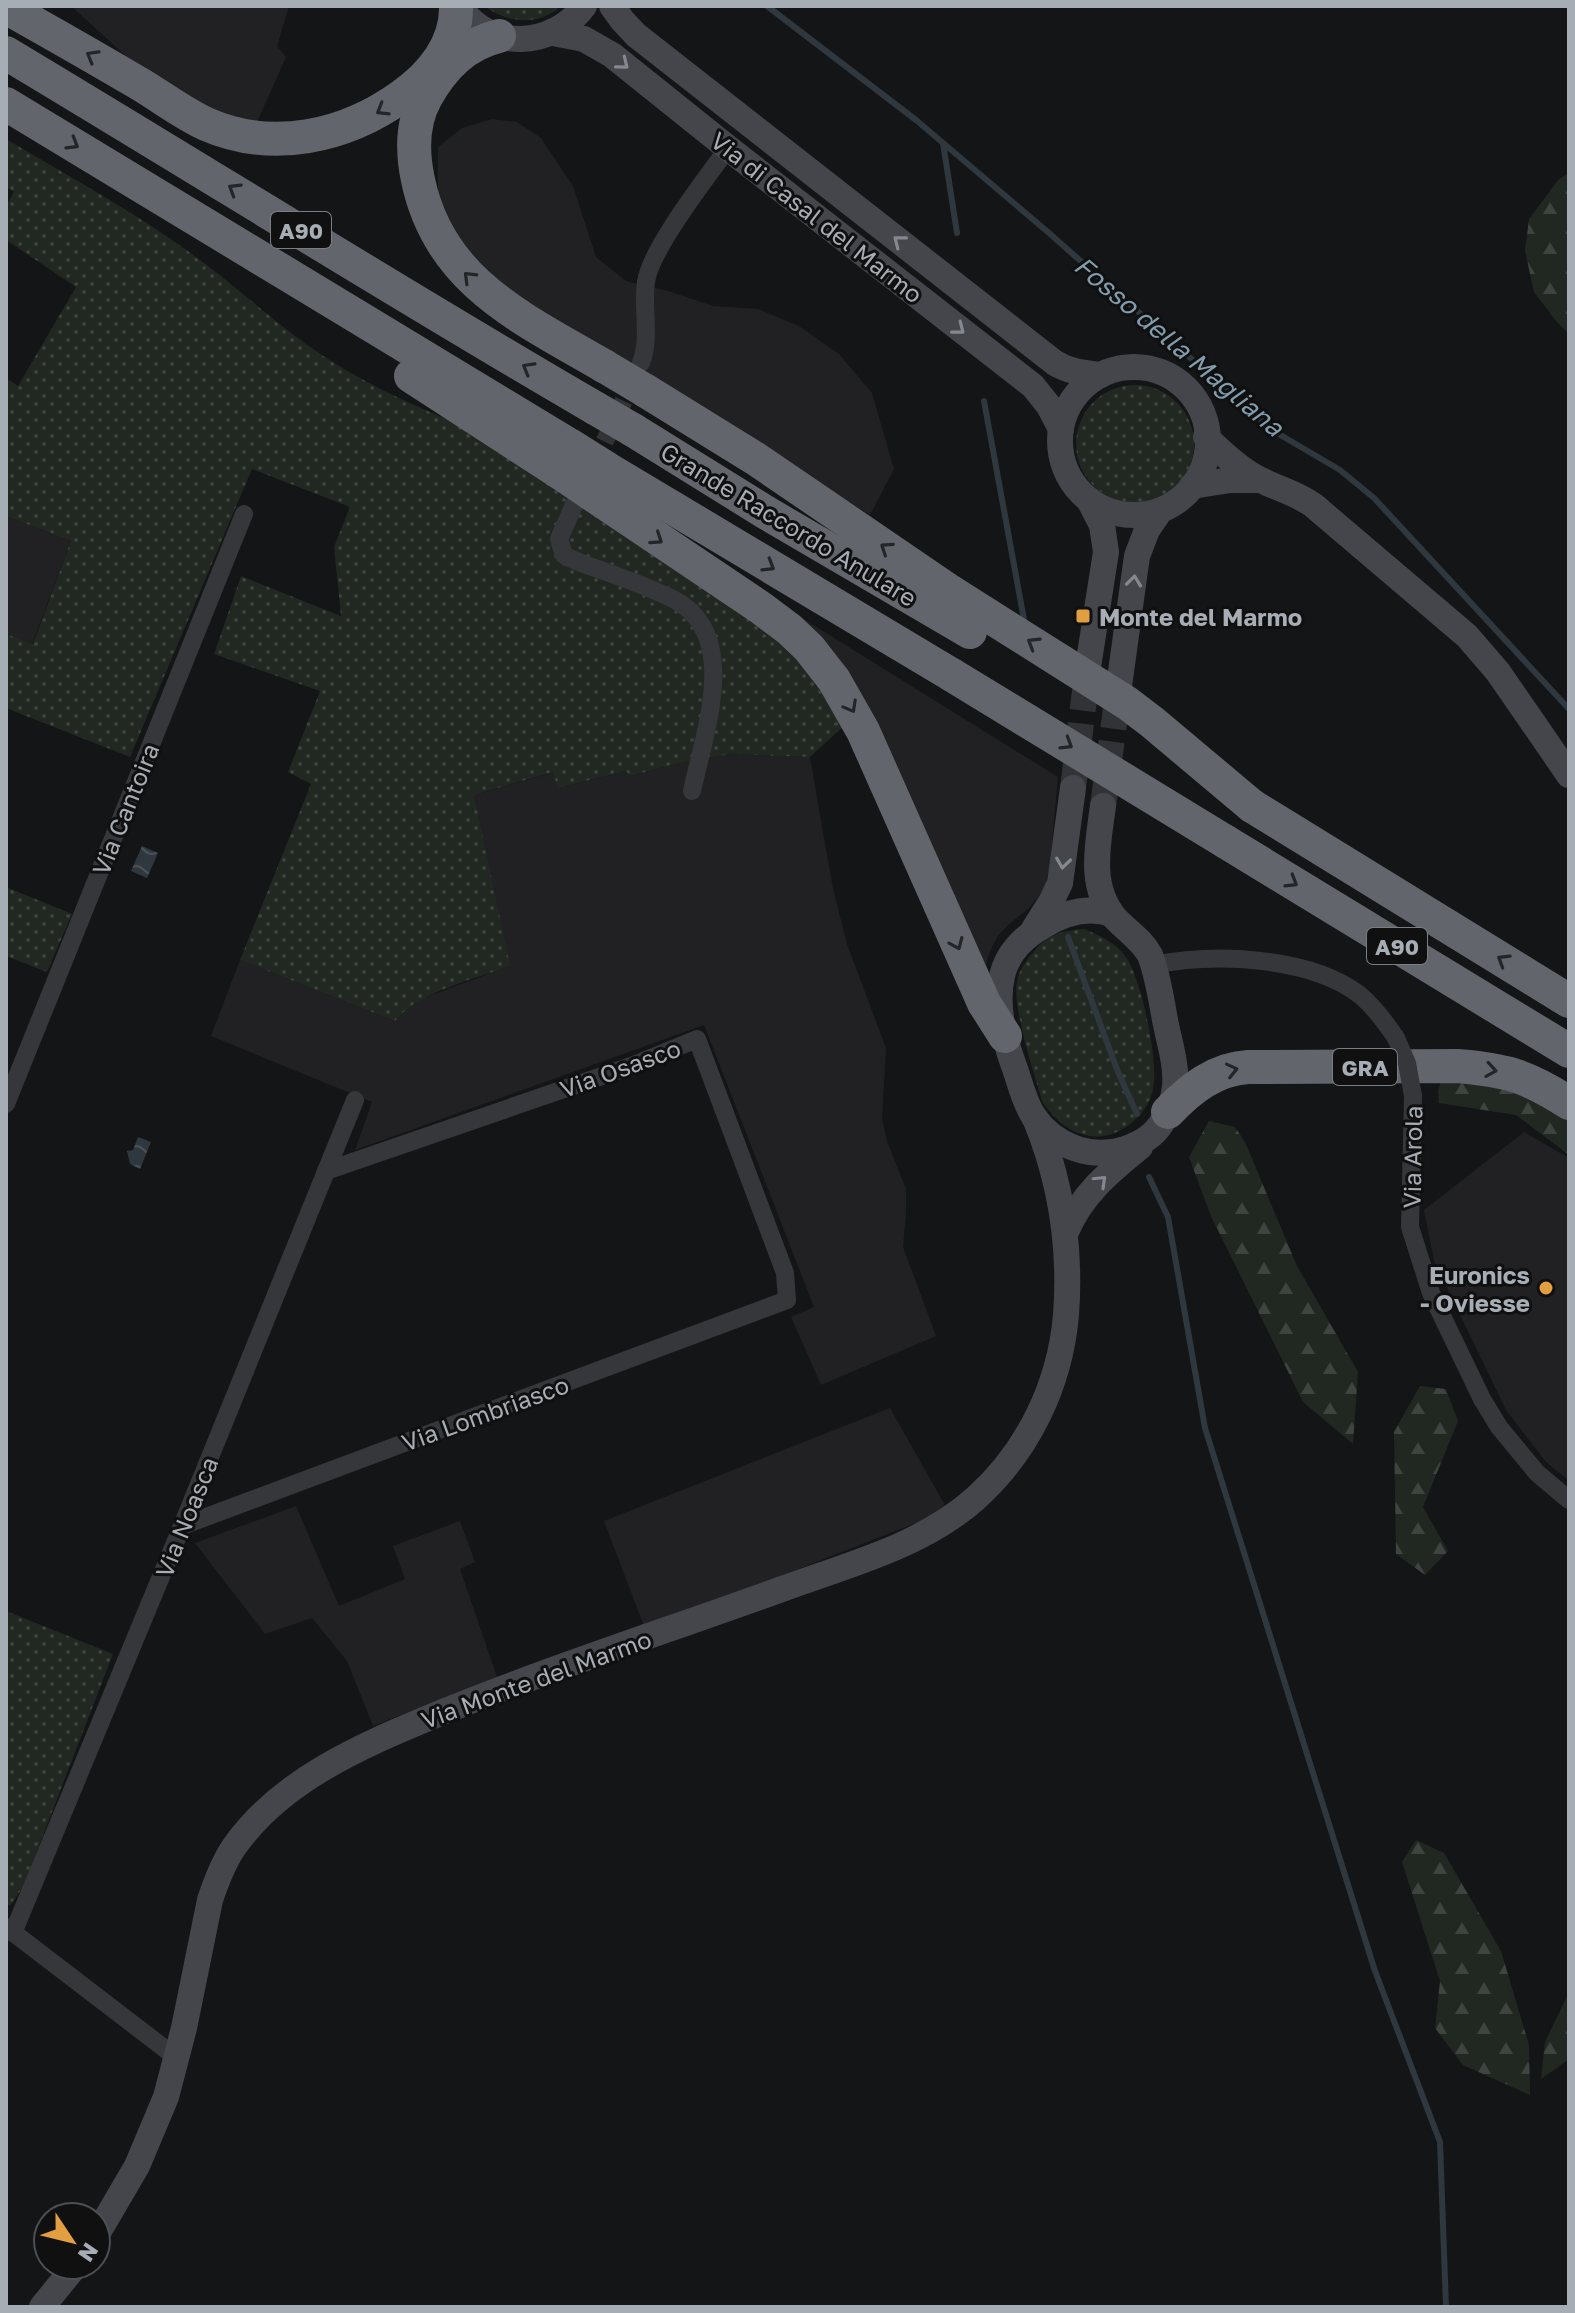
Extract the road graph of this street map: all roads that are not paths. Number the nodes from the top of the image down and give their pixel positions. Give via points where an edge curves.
1 (457, 6) edge
2 (584, 6) edge
3 (612, 6) edge
4 (6, 7) edge
5 (553, 33) junction
6 (499, 36) junction
7 (6, 53) edge
8 (6, 104) edge
9 (728, 148) junction
10 (1101, 375) junction
11 (644, 377) junction
12 (1061, 429) junction
13 (1206, 437) junction
14 (1260, 480) junction
15 (1192, 486) junction
16 (591, 489) junction
17 (1089, 500) junction
18 (1160, 511) junction
19 (244, 514) dead end
20 (1088, 667) tunnel mouth
21 (1119, 686) tunnel mouth
22 (1569, 775) edge
23 (1073, 788) tunnel mouth
24 (692, 791) dead end
25 (1103, 806) tunnel mouth
26 (1252, 806) junction
27 (1112, 914) junction
28 (1032, 932) junction
29 (1154, 965) junction
30 (1569, 1001) edge
31 (1005, 1036) junction
32 (1569, 1051) edge
33 (355, 1100) dead end
34 (1569, 1103) edge
35 (6, 1104) edge
36 (1035, 1118) junction
37 (1158, 1125) junction
38 (326, 1171) junction
39 (1065, 1234) junction
40 (787, 1300) joint
41 (1569, 1500) edge
42 (182, 1526) junction
43 (10, 1930) edge
44 (177, 2058) junction
45 (112, 2210) edge
46 (63, 2281) edge
47 (42, 2307) edge

1 -> 4 highway via 446,48 407,93 348,126 288,138 208,124
1 - 6 main road
2 - 5 main road
10 -> 3 main road, Via di Casal del Marmo via 1055,363 636,35
5 - 6 main road via 517,40
5 -> 9 main road, Via di Casal del Marmo via 601,47
11 -> 6 highway, bridge via 604,366 489,295 454,260 434,229 414,158 424,100 454,58
26 -> 7 highway, Grande Raccordo Anulare / A90, bridge
8 -> 16 highway, Grande Raccordo Anulare / A90, bridge via 208,227 565,459
9 - 11 street via 649,271
9 -> 12 main road, Via di Casal del Marmo via 1033,386
10 - 12 main road via 1076,397
10 - 13 main road via 1128,367 1166,374 1195,400
26 -> 11 highway, bridge via 1127,703 951,592
12 - 17 main road via 1065,469
13 - 14 main road
13 - 15 main road via 1206,453
14 - 15 main road
14 - 22 main road via 1313,505 1467,636
15 - 18 main road
16 - 24 street via 559,539 564,555 673,599 707,634 713,683
16 -> 31 highway via 761,608 799,638 826,669 863,731 977,989
16 -> 32 highway, Grande Raccordo Anulare / A90, bridge via 952,675
17 - 18 main road via 1123,514
17 - 20 main road via 1102,525 1106,552
21 -> 18 main road via 1137,556
19 - 35 street, Via Cantoira
23 -> 28 main road via 1060,883
25 - 27 main road via 1097,874
30 -> 26 highway, Grande Raccordo Anulare / A90
27 - 28 main road via 1071,913
27 - 29 main road via 1147,948
28 - 31 main road via 1013,951 1002,975 999,1006
29 - 37 main road via 1175,1075
29 - 41 street, Via Arola, bridge via 1272,962 1332,979 1379,1014 1407,1063 1413,1096 1410,1227 1431,1293 1499,1427 1537,1473
31 - 36 main road
33 - 38 street, Via Noasca
37 -> 34 highway, GRA via 1184,1095 1211,1077 1248,1067 1478,1068 1520,1076
36 - 37 main road via 1061,1142 1097,1153 1121,1150
36 - 39 main road, Via Monte del Marmo via 1055,1174
39 -> 37 main road via 1079,1204
38 - 40 street, Via Osasco via 697,1039 785,1273
38 - 42 street, Via Noasca
39 - 44 main road, Via Monte del Marmo via 1065,1323 1053,1381 1021,1446 975,1499 931,1530 873,1555 486,1694 379,1739 310,1777 250,1828 222,1870 210,1900
40 - 42 street, Via Lombriasco
42 - 43 street, Via Noasca
43 - 44 street
44 - 45 main road, Via Monte del Marmo via 158,2121
46 - 47 main road

